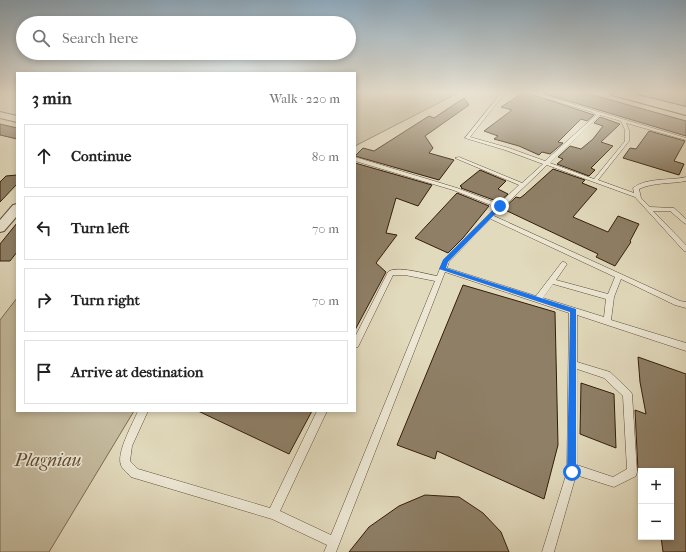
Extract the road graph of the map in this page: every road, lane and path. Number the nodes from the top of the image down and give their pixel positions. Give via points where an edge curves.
1 (481, 119) edge
2 (594, 119) edge
3 (619, 119) edge
4 (623, 120) junction
5 (686, 139) edge
6 (457, 158) dead end
7 (356, 159) edge
8 (548, 164) junction
9 (684, 179) edge
10 (594, 180) junction
11 (524, 185) junction
12 (638, 196) junction
13 (500, 206) junction
14 (16, 209) edge
15 (648, 209) junction
16 (490, 216) junction
17 (686, 222) edge
18 (0, 228) edge
19 (686, 249) edge
20 (564, 264) dead end
21 (442, 269) junction
22 (619, 275) junction
23 (439, 279) junction
24 (552, 281) junction
25 (610, 297) junction
26 (538, 299) junction
27 (686, 305) edge
28 (574, 310) junction
29 (607, 321) junction
30 (356, 343) edge
31 (686, 347) edge
32 (572, 364) junction
33 (144, 412) edge
34 (322, 412) edge
35 (572, 468) junction
36 (273, 514) junction
37 (331, 547) edge
38 (548, 552) edge

1 - 8 lane via 467,138
2 - 8 lane
3 - 4 lane
4 - 5 lane
4 - 10 lane via 627,130 627,141
6 - 11 lane
7 - 13 lane via 455,189
8 - 10 lane
8 - 11 lane
9 - 12 lane via 662,184 644,184 636,188
10 - 12 lane
11 - 13 lane
12 - 15 lane
13 - 16 lane
14 - 18 street
15 - 17 lane via 672,209
15 - 19 lane
16 - 21 lane via 446,261
16 - 22 lane
20 - 24 lane
21 - 23 lane
21 - 26 lane
22 - 25 lane
22 - 27 lane
23 - 30 lane via 405,272 391,272
23 - 37 lane
24 - 25 lane
24 - 26 lane
25 - 29 lane
26 - 28 lane
28 - 29 lane
28 - 32 lane
29 - 31 lane
32 - 35 lane
32 - 35 lane via 607,375 627,394 632,472 614,482
33 - 36 lane via 127,446 125,463 135,473
34 - 36 lane
35 - 38 lane
36 - 37 lane

